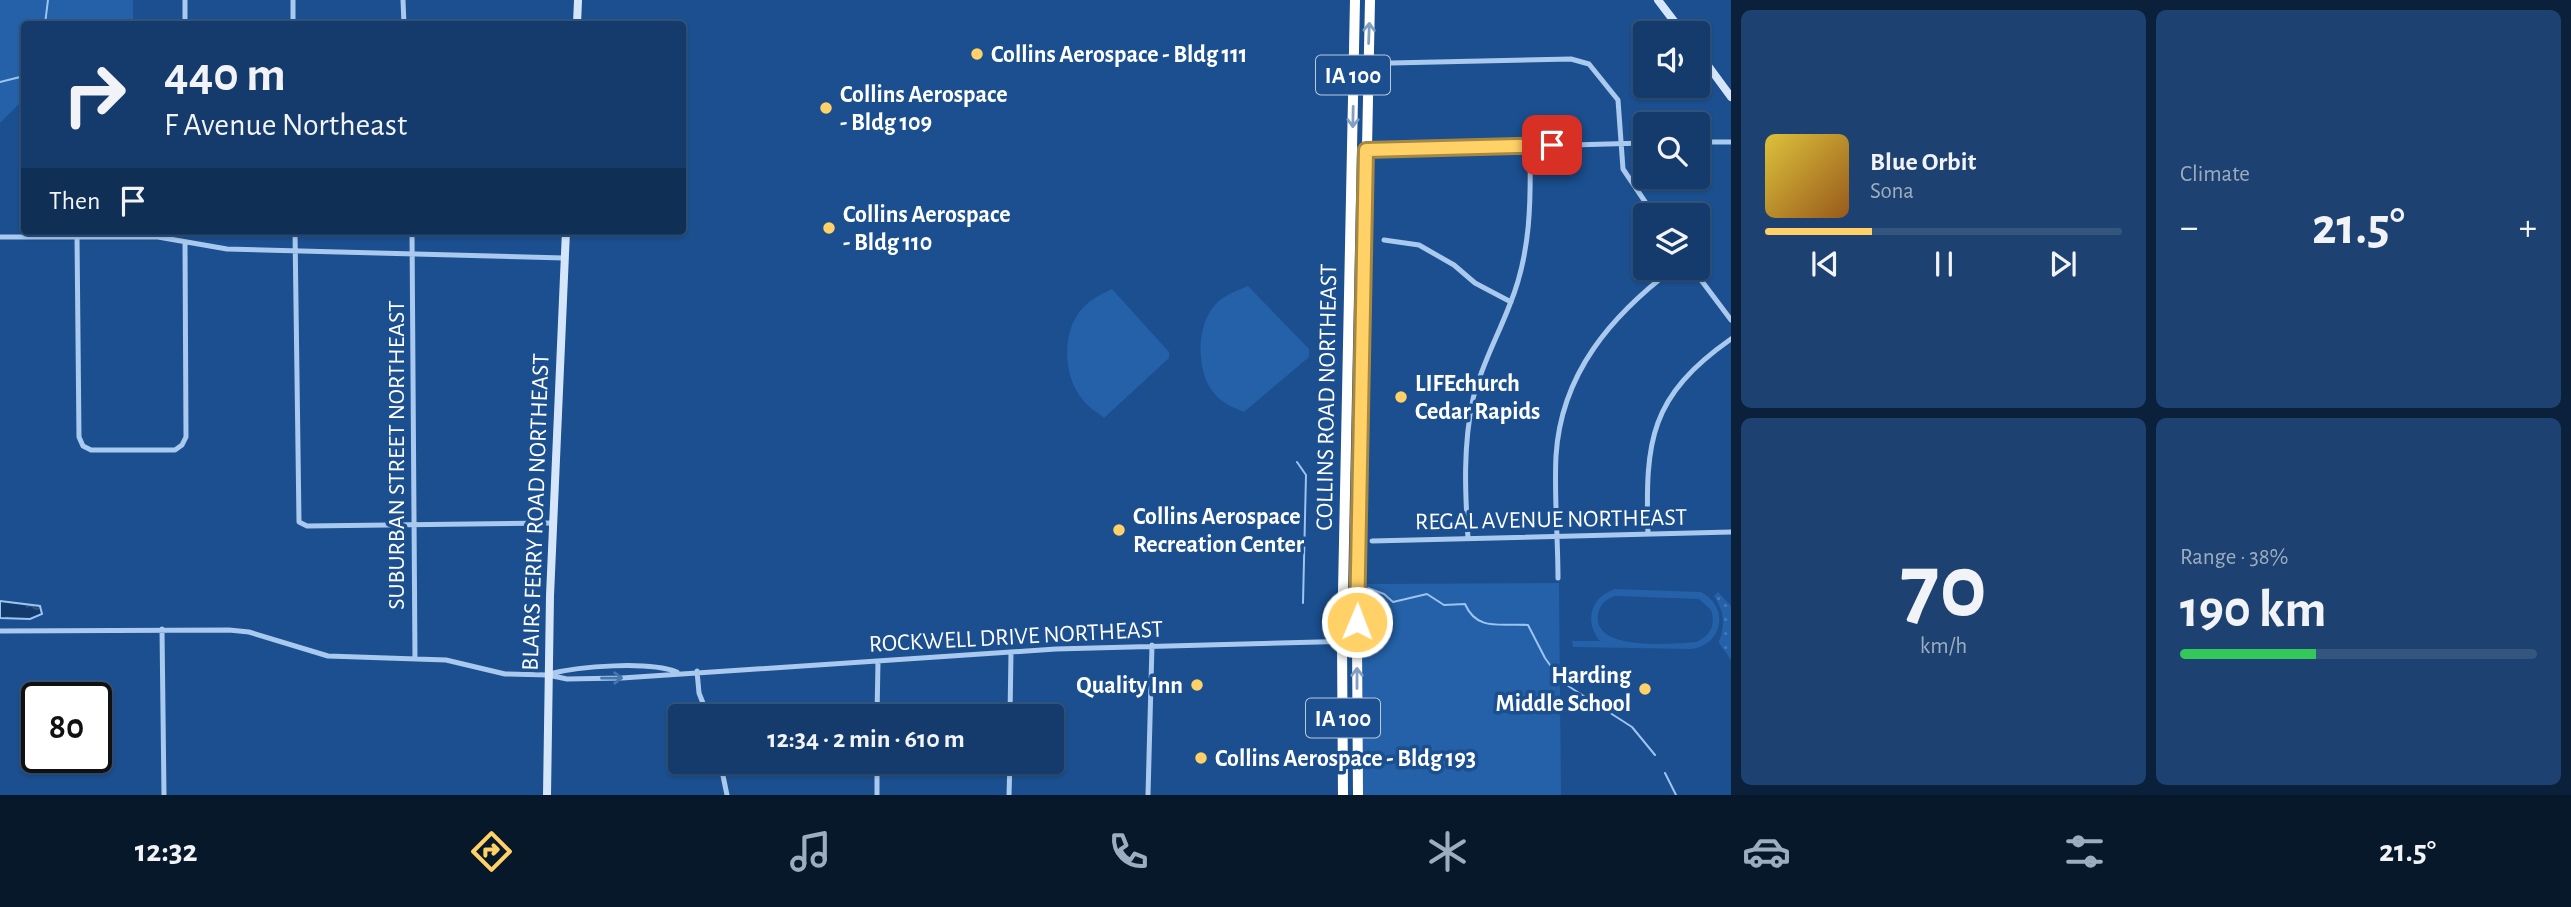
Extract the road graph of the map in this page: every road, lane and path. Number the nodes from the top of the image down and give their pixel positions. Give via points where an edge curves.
1 (185, 0) edge
2 (293, 0) edge
3 (403, 0) edge
4 (578, 0) edge
5 (1355, 0) edge
6 (1370, 0) edge
7 (1658, 0) edge
8 (185, 21) edge
9 (293, 21) edge
10 (404, 21) edge
11 (576, 21) edge
12 (1674, 21) edge
13 (1391, 63) dead end
14 (1710, 68) edge
15 (1731, 97) edge
16 (1710, 142) edge
17 (1731, 142) edge
18 (1621, 144) junction
19 (1633, 144) edge
20 (1530, 146) junction
21 (1366, 150) junction
22 (1352, 151) junction
23 (1646, 203) edge
24 (295, 235) edge
25 (412, 235) edge
26 (566, 235) edge
27 (78, 236) junction
28 (0, 237) edge
29 (1384, 240) dead end
30 (185, 242) junction
31 (295, 250) junction
32 (413, 252) junction
33 (564, 258) junction
34 (1659, 280) edge
35 (1701, 280) edge
36 (1511, 302) junction
37 (1731, 320) edge
38 (1731, 339) edge
39 (552, 523) junction
40 (414, 524) junction
41 (1731, 532) edge
42 (1648, 534) junction
43 (1558, 536) junction
44 (1468, 538) junction
45 (1372, 541) dead end
46 (1558, 578) dead end
47 (162, 629) junction
48 (0, 631) edge
49 (1342, 641) junction
50 (1357, 641) junction
51 (1152, 645) junction
52 (1011, 652) junction
53 (415, 659) junction
54 (878, 661) junction
55 (697, 671) junction
56 (677, 672) junction
57 (548, 675) junction
58 (703, 704) edge
59 (877, 704) edge
60 (1010, 704) edge
61 (723, 774) edge
62 (877, 774) edge
63 (1010, 774) edge
64 (164, 795) edge
65 (547, 795) edge
66 (727, 795) edge
67 (877, 795) edge
68 (1009, 795) edge
69 (1148, 795) edge
70 (1343, 795) edge
71 (1358, 795) edge

1 - 8 street
2 - 9 street
3 - 10 street
4 - 11 main road
5 -> 22 highway, COLLINS ROAD NORTHEAST / IA 100
21 -> 6 highway, COLLINS ROAD NORTHEAST / IA 100
7 - 12 main road
13 - 18 street via 1582,60 1618,100
14 - 15 main road
16 - 17 street
18 - 19 street
18 - 20 street
18 - 23 street via 1623,169
20 - 21 street
20 - 36 street via 1529,232
21 - 22 street
21 - 50 highway, COLLINS ROAD NORTHEAST / IA 100
22 - 49 highway, COLLINS ROAD NORTHEAST / IA 100
24 - 31 street
25 - 32 street, SUBURBAN STREET NORTHEAST
26 - 33 main road, BLAIRS FERRY ROAD NORTHEAST
27 - 28 street
27 - 30 street
27 - 30 street via 79,437 91,450 175,450 186,437
29 - 36 street via 1419,245
30 - 31 street via 227,249
31 - 32 street
31 - 40 street via 299,522 307,526
32 - 33 street
32 - 40 street, SUBURBAN STREET NORTHEAST
33 - 39 main road, BLAIRS FERRY ROAD NORTHEAST
34 - 43 street via 1625,307 1580,372 1564,414 1556,455
35 - 37 street
36 - 44 street via 1483,365 1470,417 1465,456
38 - 42 street via 1689,373 1661,413 1649,451
39 - 40 street
39 - 57 main road, BLAIRS FERRY ROAD NORTHEAST
40 - 53 street, SUBURBAN STREET NORTHEAST
41 - 42 street, REGAL AVENUE NORTHEAST
42 - 43 street, REGAL AVENUE NORTHEAST
43 - 44 street, REGAL AVENUE NORTHEAST
43 - 46 street
44 - 45 street, REGAL AVENUE NORTHEAST
47 - 48 street, ROCKWELL DRIVE NORTHEAST
47 - 53 street, ROCKWELL DRIVE NORTHEAST via 249,632 328,656
47 - 64 street
49 - 50 street, ROCKWELL DRIVE NORTHEAST
49 - 51 street, ROCKWELL DRIVE NORTHEAST
49 - 70 highway, COLLINS ROAD NORTHEAST / IA 100
71 -> 50 highway, COLLINS ROAD NORTHEAST / IA 100
51 - 52 street, ROCKWELL DRIVE NORTHEAST
51 - 69 street
52 - 54 street, ROCKWELL DRIVE NORTHEAST
52 - 60 street
53 - 57 street, ROCKWELL DRIVE NORTHEAST via 446,660 505,674
54 - 55 street, ROCKWELL DRIVE NORTHEAST
54 - 59 street
55 - 56 street, ROCKWELL DRIVE NORTHEAST
55 - 58 street
57 -> 56 street, ROCKWELL DRIVE NORTHEAST via 622,678
56 - 57 street, ROCKWELL DRIVE NORTHEAST via 655,667 567,670
57 - 65 main road, BLAIRS FERRY ROAD NORTHEAST
61 - 66 street
62 - 67 street
63 - 68 street

